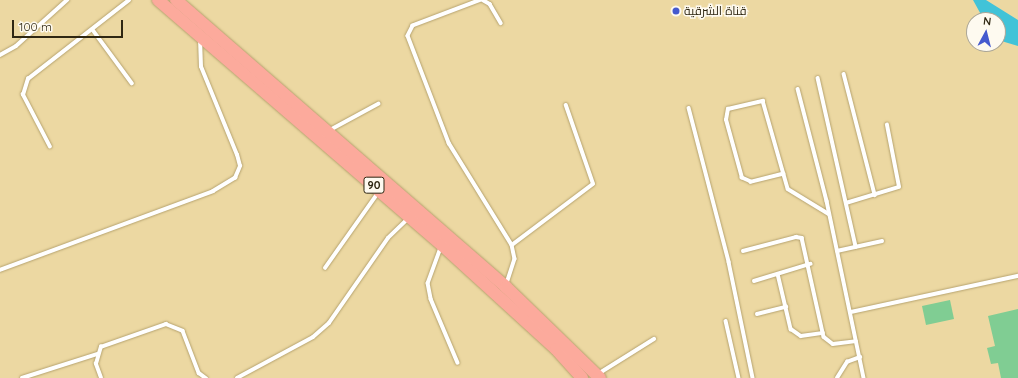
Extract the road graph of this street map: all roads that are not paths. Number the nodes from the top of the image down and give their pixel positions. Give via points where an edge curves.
1 (67, 0) edge
2 (129, 0) edge
3 (158, 0) edge
4 (176, 0) edge
5 (482, 0) edge
6 (501, 23) dead end
7 (93, 30) junction
8 (201, 37) junction
9 (0, 54) edge
10 (844, 74) dead end
11 (818, 78) dead end
12 (132, 83) dead end
13 (798, 89) dead end
14 (378, 104) dead end
15 (566, 106) dead end
16 (689, 108) dead end
17 (887, 125) dead end
18 (327, 132) junction
19 (50, 147) dead end
20 (784, 174) junction
21 (380, 191) junction
22 (875, 195) junction
23 (846, 203) junction
24 (829, 214) junction
25 (411, 217) junction
26 (882, 241) dead end
27 (442, 245) junction
28 (512, 245) junction
29 (856, 247) junction
30 (743, 251) dead end
31 (838, 251) junction
32 (810, 264) junction
33 (325, 268) dead end
34 (0, 270) edge
35 (778, 274) junction
36 (1018, 276) edge
37 (754, 281) dead end
38 (506, 287) junction
39 (786, 307) junction
40 (851, 312) junction
41 (757, 314) dead end
42 (726, 321) dead end
43 (823, 333) junction
44 (654, 338) dead end
45 (856, 341) junction
46 (97, 354) junction
47 (860, 357) junction
48 (458, 363) dead end
49 (200, 373) junction
50 (599, 376) edge
51 (22, 378) edge
52 (101, 378) edge
53 (202, 378) edge
54 (206, 378) edge
55 (237, 378) edge
56 (582, 378) edge
57 (739, 378) edge
58 (753, 378) edge
59 (837, 378) edge
60 (864, 378) edge

1 - 9 lane via 16,46
2 - 7 lane
3 - 8 highway, 90
4 - 18 highway, 90
5 - 6 lane via 490,4
5 - 28 lane via 413,26 408,36 449,143
7 - 12 lane
7 - 19 lane via 28,79 24,88 23,95
8 - 21 highway, 90
8 - 34 lane via 201,67 240,166 235,178 213,191
10 - 22 lane
11 - 23 lane
13 - 24 lane
14 - 18 lane
15 - 28 lane via 593,184
16 - 58 lane via 729,262
17 - 22 lane via 900,182 895,189
18 - 38 highway, 90
20 - 20 lane via 751,182 742,178 726,120 728,109 763,101
20 - 24 lane via 793,194
21 - 25 highway, 90
21 - 33 lane
22 - 23 lane
23 - 29 lane
24 - 31 lane
25 - 27 highway, 90
25 - 55 lane via 394,230 329,323 313,337
26 - 29 lane
27 - 48 lane via 428,283 431,299
27 - 56 highway, 90 via 556,349
28 - 38 lane via 515,259
29 - 31 lane
30 - 32 lane via 796,237 805,241
31 - 40 lane
32 - 35 lane
32 - 43 lane
35 - 37 lane
35 - 39 lane
36 - 40 lane
38 - 50 highway, 90
39 - 41 lane
39 - 43 lane via 795,334
40 - 45 lane
42 - 57 lane
43 - 45 lane via 833,344
44 - 50 lane
45 - 47 lane
46 - 49 lane via 101,347 166,324 182,331
46 - 51 lane
46 - 52 lane via 96,364
47 - 59 lane via 847,362
47 - 60 lane
49 - 53 lane
49 - 54 lane

